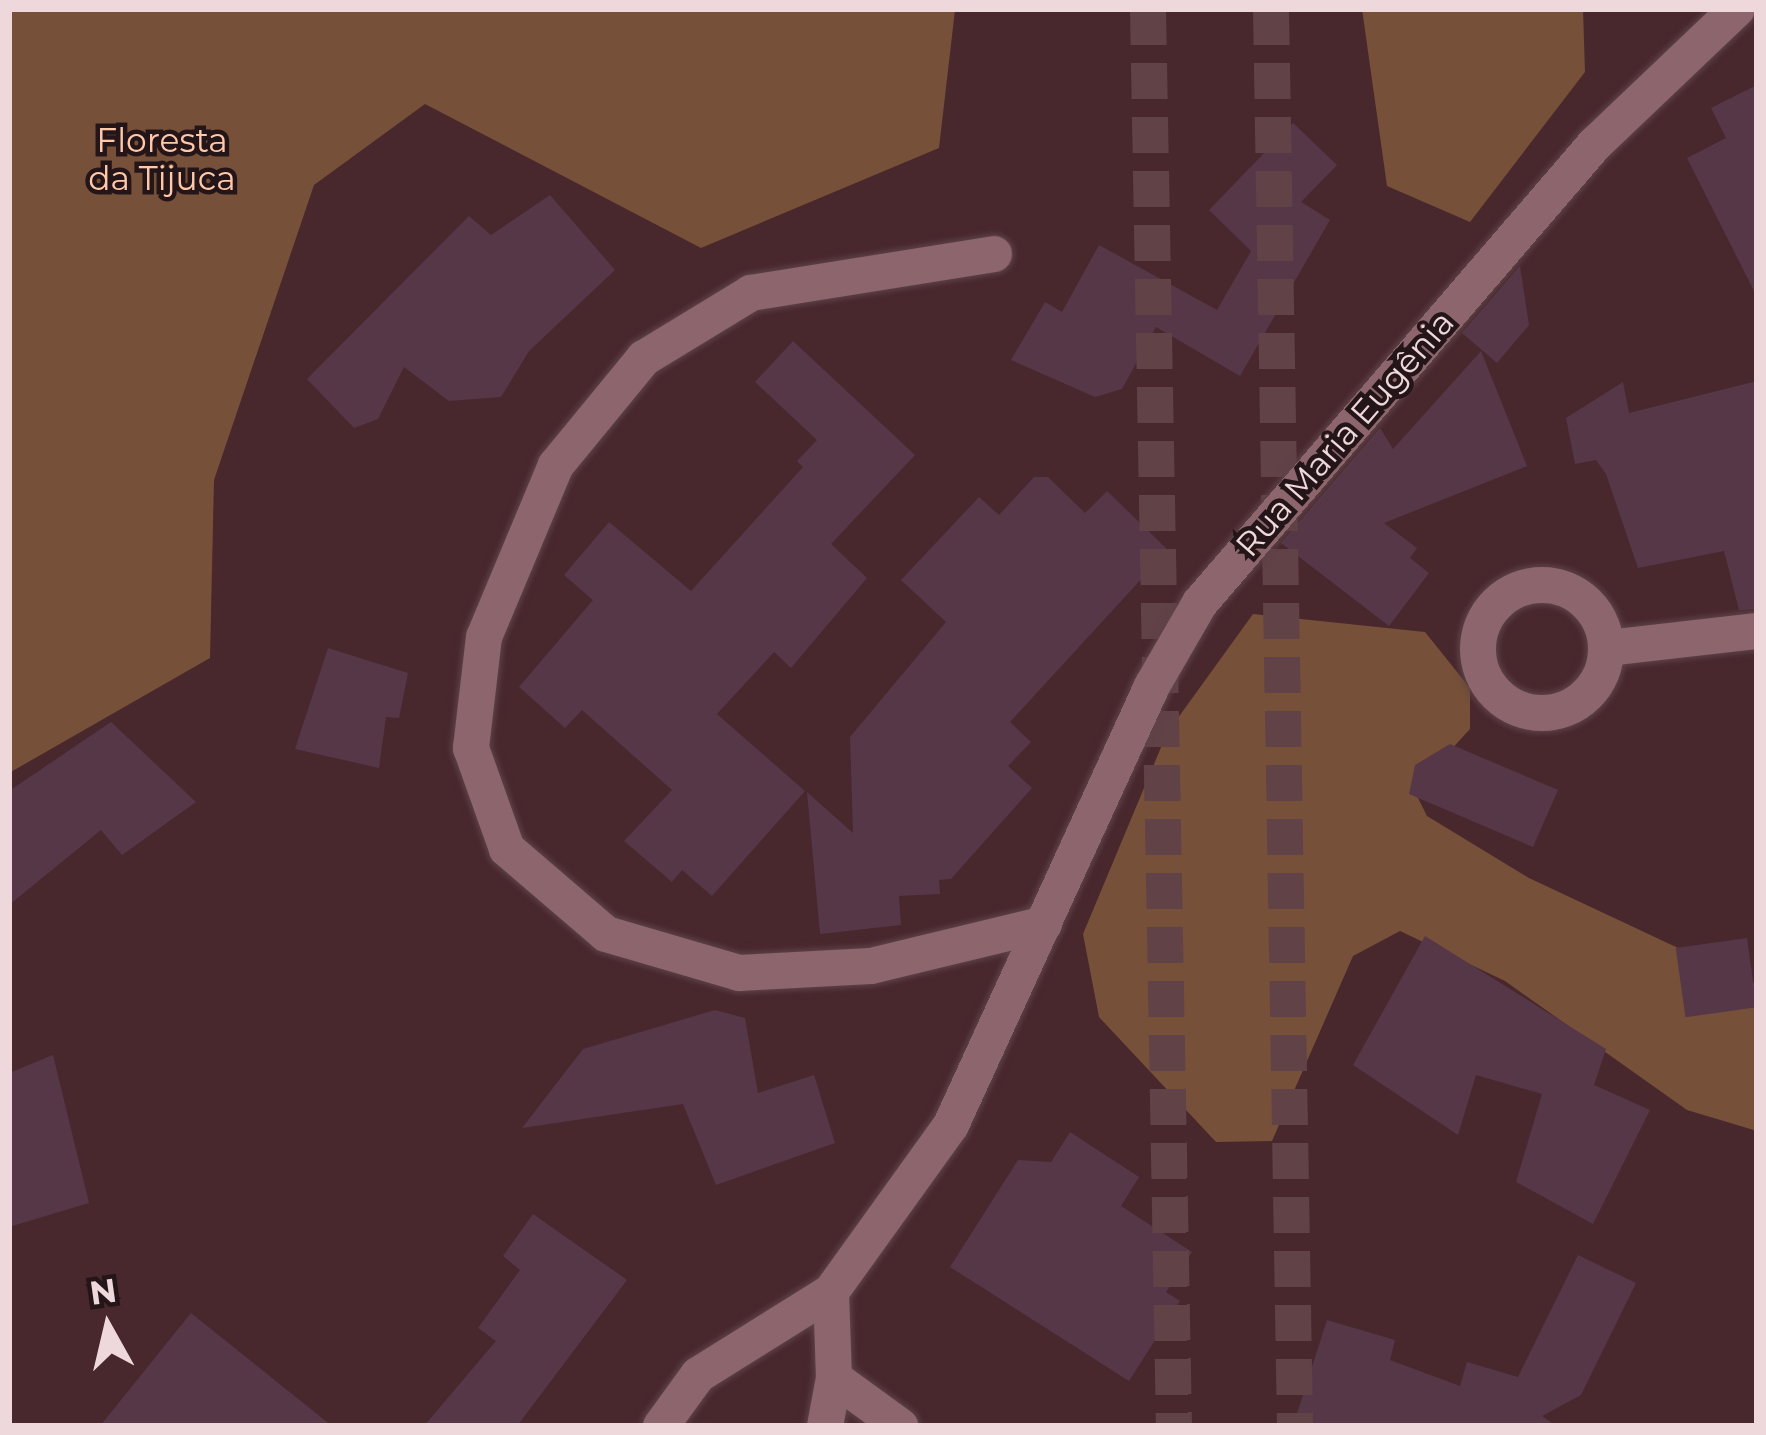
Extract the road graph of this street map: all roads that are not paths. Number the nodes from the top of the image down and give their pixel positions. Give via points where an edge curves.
1 (1737, 9) edge
2 (994, 254) dead end
3 (1757, 631) edge
4 (1607, 648) dead end
5 (1044, 924) junction
6 (831, 1292) junction
7 (834, 1378) junction
8 (662, 1426) edge
9 (825, 1426) edge
10 (901, 1426) edge

1 - 5 street, Rua Maria Eugênia via 1595,144 1200,603
2 - 5 street via 751,293 644,358 556,465 484,638 471,748 507,849 606,934 739,974 872,967
3 - 4 street
5 - 6 street, Rua Maria Eugênia via 951,1125
6 - 7 street
6 - 8 street via 698,1375
7 - 9 street
7 - 10 street

